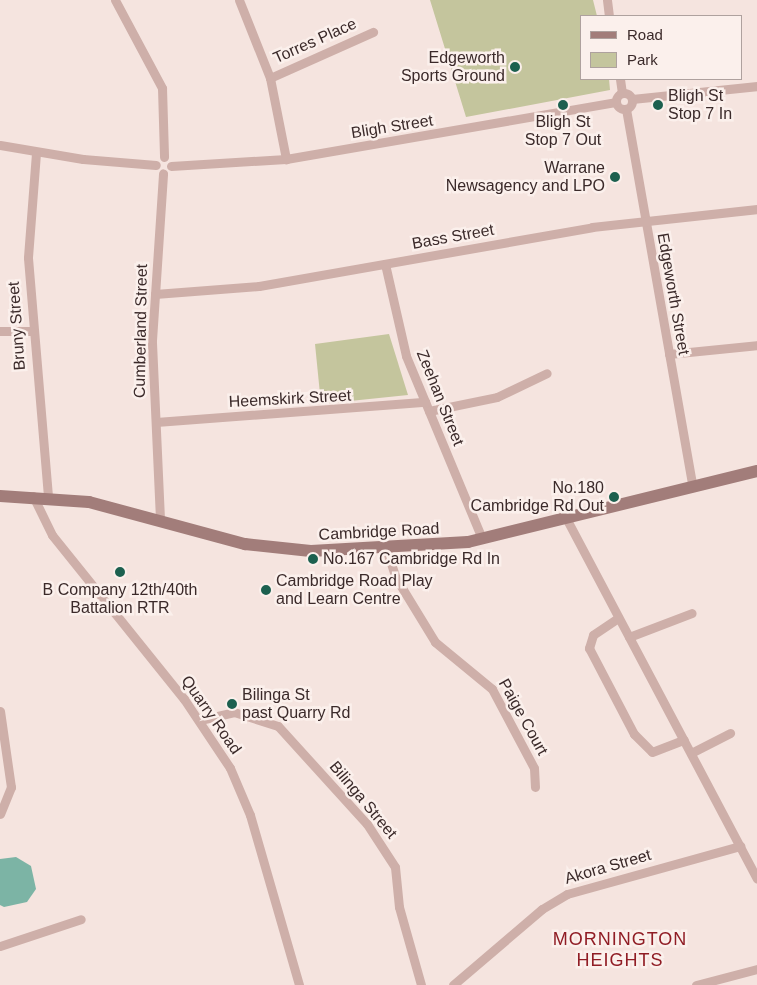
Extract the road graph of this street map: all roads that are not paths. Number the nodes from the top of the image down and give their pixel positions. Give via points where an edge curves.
1 (115, 0) edge
2 (239, 0) edge
3 (607, 0) edge
4 (609, 15) edge
5 (372, 32) dead end
6 (270, 78) junction
7 (620, 80) edge
8 (757, 86) edge
9 (622, 93) junction
10 (632, 99) junction
11 (615, 102) junction
12 (626, 109) junction
13 (0, 145) edge
14 (36, 153) junction
15 (164, 157) junction
16 (286, 159) junction
17 (156, 165) junction
18 (171, 166) junction
19 (163, 173) junction
20 (757, 209) edge
21 (644, 219) junction
22 (385, 264) junction
23 (155, 294) junction
24 (0, 331) edge
25 (31, 331) junction
26 (757, 345) edge
27 (669, 354) junction
28 (547, 373) dead end
29 (425, 402) junction
30 (429, 411) junction
31 (156, 422) junction
32 (757, 471) edge
33 (692, 484) junction
34 (0, 496) edge
35 (33, 496) junction
36 (48, 497) junction
37 (566, 518) junction
38 (160, 519) junction
39 (482, 539) junction
40 (386, 548) junction
41 (692, 613) dead end
42 (618, 618) junction
43 (629, 638) junction
44 (0, 711) edge
45 (200, 720) junction
46 (730, 733) dead end
47 (684, 740) junction
48 (691, 753) junction
49 (535, 788) dead end
50 (0, 814) edge
51 (740, 846) junction
52 (757, 878) edge
53 (81, 919) dead end
54 (0, 946) edge
55 (757, 969) edge
56 (299, 985) edge
57 (421, 985) edge
58 (453, 985) edge
59 (699, 985) edge

1 - 15 street via 162,88
2 - 6 street
3 - 4 street
5 - 6 street, Torres Place
6 - 16 street
7 - 9 street
8 - 10 street
9 - 10 street
9 - 11 street
10 - 12 street
11 - 12 street
11 - 16 street, Bligh Street
12 - 21 street, Edgeworth Street
13 - 14 street
14 - 17 street
14 - 25 street, Bruny Street via 28,234
15 - 17 street
15 - 18 street
16 - 18 street, Bligh Street
17 - 19 street
18 - 19 street
19 - 23 street, Cumberland Street
20 - 21 street, Bass Street
21 - 22 street, Bass Street
21 - 27 street, Edgeworth Street
22 - 23 street, Bass Street via 260,286
22 - 29 street, Zeehan Street via 399,333
23 - 31 street, Cumberland Street
24 - 25 street
25 - 36 street, Bruny Street
26 - 27 street
27 - 33 street, Edgeworth Street
28 - 30 street via 496,397
29 - 30 street, Zeehan Street
29 - 31 street, Heemskirk Street
30 - 39 street, Zeehan Street
31 - 38 street, Cumberland Street
32 - 33 main road, Cambridge Road
33 - 37 main road, Cambridge Road
34 - 35 main road, Cambridge Road
35 - 36 main road, Cambridge Road
35 - 45 street, Quarry Road via 52,535
36 - 38 main road, Cambridge Road via 112,506
37 - 39 main road, Cambridge Road
37 - 42 street
38 - 40 main road, Cambridge Road via 268,548
39 - 40 main road, Cambridge Road
40 - 49 street, Paige Court via 396,578 435,642 492,689 534,768
41 - 43 street
42 - 43 street
42 - 47 street via 593,635 590,648 634,734 652,752
43 - 47 street
44 - 50 street via 11,779
45 - 56 street, Quarry Road via 244,800
45 - 57 street, Bilinga Street via 234,712 278,726 367,824 395,867 399,907
46 - 48 street
47 - 48 street
48 - 51 street
51 - 52 street
51 - 58 street, Akora Street via 567,894
53 - 54 street
55 - 59 street

